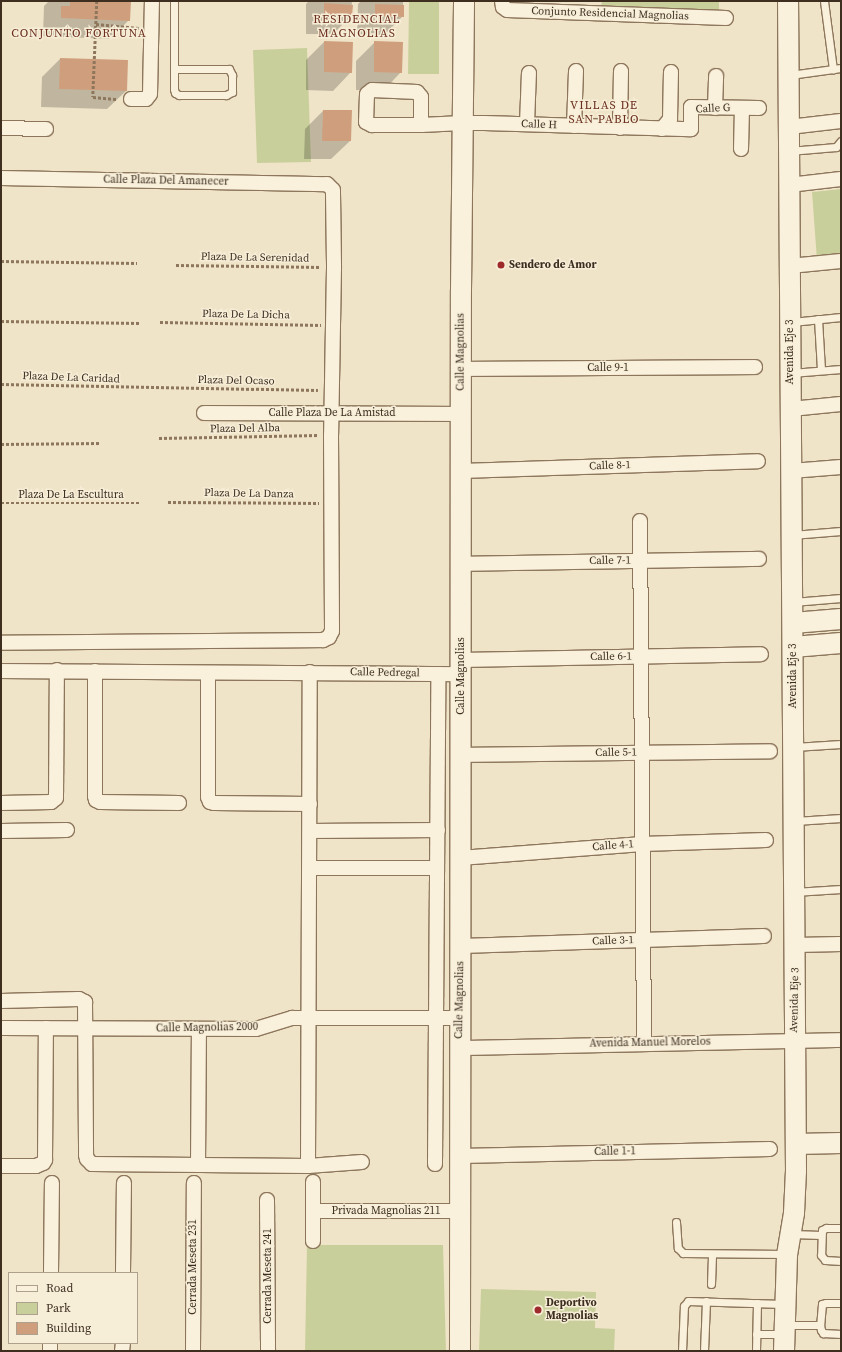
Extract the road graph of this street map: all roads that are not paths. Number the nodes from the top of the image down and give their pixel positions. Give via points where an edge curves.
1 (152, 1) edge
2 (174, 1) edge
3 (464, 1) edge
4 (502, 1) edge
5 (788, 1) edge
6 (824, 1) edge
7 (594, 7) edge
8 (726, 18) dead end
9 (174, 68) junction
10 (841, 68) edge
11 (833, 69) junction
12 (576, 71) dead end
13 (621, 71) dead end
14 (671, 72) dead end
15 (529, 73) dead end
16 (789, 75) junction
17 (716, 76) dead end
18 (131, 99) road end
19 (715, 108) junction
20 (742, 108) junction
21 (760, 108) dead end
22 (841, 121) edge
23 (463, 123) junction
24 (527, 124) junction
25 (421, 125) junction
26 (574, 126) junction
27 (789, 127) junction
28 (1, 128) edge
29 (46, 128) dead end
30 (620, 128) junction
31 (662, 129) junction
32 (839, 146) edge
33 (741, 149) dead end
34 (789, 151) junction
35 (1, 178) edge
36 (841, 179) edge
37 (789, 185) junction
38 (841, 261) edge
39 (790, 266) junction
40 (841, 317) edge
41 (818, 319) junction
42 (790, 322) junction
43 (755, 367) dead end
44 (461, 369) junction
45 (841, 369) edge
46 (821, 370) junction
47 (791, 373) junction
48 (841, 404) edge
49 (791, 409) junction
50 (204, 413) dead end
51 (331, 414) junction
52 (461, 414) junction
53 (758, 461) dead end
54 (841, 467) edge
55 (461, 471) junction
56 (791, 471) junction
57 (640, 521) dead end
58 (841, 531) edge
59 (792, 535) junction
60 (759, 559) dead end
61 (640, 560) junction
62 (461, 564) junction
63 (841, 598) edge
64 (793, 602) junction
65 (841, 619) edge
66 (793, 623) junction
67 (1, 643) edge
68 (841, 643) edge
69 (793, 647) junction
70 (762, 654) dead end
71 (642, 656) junction
72 (461, 667) junction
73 (1, 670) edge
74 (58, 670) junction
75 (95, 671) junction
76 (310, 672) junction
77 (208, 673) junction
78 (438, 674) junction
79 (841, 744) edge
80 (794, 747) junction
81 (770, 751) dead end
82 (642, 752) junction
83 (461, 755) junction
84 (1, 803) edge
85 (179, 803) dead end
86 (310, 804) junction
87 (841, 818) edge
88 (795, 821) junction
89 (67, 830) dead end
90 (438, 830) junction
91 (1, 831) edge
92 (310, 831) junction
93 (766, 840) dead end
94 (642, 844) junction
95 (460, 858) junction
96 (310, 868) junction
97 (437, 868) junction
98 (841, 889) edge
99 (794, 892) junction
100 (764, 936) dead end
101 (642, 940) junction
102 (841, 944) edge
103 (796, 945) junction
104 (461, 946) junction
105 (1, 1001) edge
106 (309, 1018) junction
107 (436, 1018) junction
108 (460, 1018) junction
109 (1, 1028) edge
110 (46, 1028) junction
111 (86, 1028) junction
112 (199, 1029) junction
113 (841, 1040) edge
114 (795, 1041) junction
115 (644, 1043) junction
116 (460, 1048) junction
117 (841, 1143) edge
118 (796, 1144) junction
119 (770, 1149) dead end
120 (460, 1156) junction
121 (362, 1162) dead end
122 (435, 1164) dead end
123 (198, 1165) junction
124 (1, 1166) edge
125 (308, 1166) junction
126 (313, 1182) dead end
127 (52, 1183) dead end
128 (124, 1183) dead end
129 (194, 1183) dead end
130 (267, 1200) dead end
131 (312, 1211) junction
132 (460, 1211) junction
133 (676, 1222) dead end
134 (841, 1228) edge
135 (790, 1233) junction
136 (821, 1235) junction
137 (313, 1241) dead end
138 (712, 1255) junction
139 (787, 1255) junction
140 (841, 1261) edge
141 (51, 1272) edge
142 (123, 1272) edge
143 (711, 1284) dead end
144 (706, 1301) junction
145 (757, 1303) junction
146 (841, 1303) edge
147 (784, 1304) junction
148 (820, 1325) junction
149 (756, 1334) junction
150 (841, 1334) edge
151 (784, 1337) edge
152 (193, 1351) edge
153 (268, 1351) edge
154 (460, 1351) edge
155 (682, 1351) edge
156 (704, 1351) edge
157 (756, 1351) edge

1 - 18 street via 150,94 146,99
2 - 9 lane
3 - 23 street, Calle Magnolias
4 - 7 street, Conjunto Residencial Magnolias via 502,7 508,10
5 - 16 street, Avenida Eje 3
6 - 11 lane
7 - 8 street, Conjunto Residencial Magnolias
9 - 9 lane via 174,89 177,94 226,96 232,92 232,75 229,69
10 - 11 lane
11 - 16 lane
12 - 26 street
13 - 30 street
14 - 31 street via 670,119
15 - 24 street
16 - 27 street, Avenida Eje 3
17 - 19 street
19 - 20 street, Calle G
19 - 31 street, Calle G via 691,107 691,129
20 - 21 street, Calle G
20 - 33 street
22 - 27 street
23 - 24 street, Calle H
23 - 25 street, Calle H
23 - 44 street, Calle Magnolias
24 - 26 street, Calle H
25 - 25 street, Calle H via 368,124 368,92 417,92 420,95
26 - 30 street, Calle H
27 - 34 street, Avenida Eje 3
28 - 29 street
30 - 31 street, Calle H
32 - 34 lane
34 - 37 street, Avenida Eje 3
35 - 51 street, Calle Plaza Del Amanecer via 324,184 330,187 333,193 334,268
36 - 37 street
37 - 39 street, Avenida Eje 3
38 - 39 street
39 - 42 street, Avenida Eje 3
40 - 41 lane
41 - 42 lane
41 - 46 lane
42 - 47 street, Avenida Eje 3
43 - 44 street, Calle 9-1
44 - 52 street, Calle Magnolias
45 - 46 lane
46 - 47 lane
47 - 49 street, Avenida Eje 3
48 - 49 street
49 - 56 street, Avenida Eje 3
50 - 51 street, Calle Plaza De La Amistad
51 - 52 street, Calle Plaza De La Amistad
51 - 67 street via 332,634 326,640
52 - 55 street, Calle Magnolias
53 - 55 street, Calle 8-1
54 - 56 street
55 - 62 street, Calle Magnolias
56 - 59 street, Avenida Eje 3
57 - 61 street
58 - 59 lane
59 - 64 street, Avenida Eje 3
60 - 61 street, Calle 7-1
61 - 62 street, Calle 7-1
61 - 71 street
62 - 72 street, Calle Magnolias
63 - 64 lane
64 - 66 street, Avenida Eje 3
65 - 66 street
66 - 69 street, Avenida Eje 3
68 - 69 street
69 - 80 street, Avenida Eje 3
70 - 71 street, Calle 6-1
71 - 72 street, Calle 6-1
71 - 82 street
72 - 78 street, Calle Pedregal
72 - 83 street, Calle Magnolias
73 - 74 street
74 - 75 street
74 - 84 street via 56,798 50,802
75 - 77 street, Calle Pedregal
75 - 85 street via 96,800
76 - 77 street, Calle Pedregal
76 - 78 street, Calle Pedregal
76 - 86 street
77 - 86 street via 210,802
78 - 90 street
79 - 80 lane
80 - 88 street, Avenida Eje 3
81 - 82 street, Calle 5-1
82 - 83 street, Calle 5-1
82 - 94 street
83 - 95 street, Calle Magnolias
86 - 92 street
87 - 88 lane
88 - 99 street, Avenida Eje 3
89 - 91 street
90 - 92 street
90 - 97 street
92 - 96 street
93 - 94 street, Calle 4-1
94 - 95 street, Calle 4-1
94 - 101 street
95 - 104 street, Calle Magnolias
96 - 97 street
96 - 106 street
97 - 107 street
98 - 99 lane
99 - 103 street, Avenida Eje 3
100 - 101 street, Calle 3-1
101 - 104 street, Calle 3-1
101 - 115 street
102 - 103 street
103 - 114 street, Avenida Eje 3
104 - 108 street, Calle Magnolias
105 - 111 street via 82,999 85,1004
106 - 107 street, Calle Magnolias 2000
106 - 112 street, Calle Magnolias 2000 via 286,1019 256,1030
106 - 125 street
107 - 108 street, Calle Magnolias 2000
107 - 122 street
108 - 116 street, Calle Magnolias
109 - 110 street, Calle Magnolias 2000
110 - 111 street, Calle Magnolias 2000
110 - 124 street via 45,1160 36,1166
111 - 112 street, Calle Magnolias 2000
111 - 123 street via 86,1155 89,1162 96,1165
112 - 123 street
113 - 114 street, Avenida Manuel Morelos
114 - 115 street, Avenida Manuel Morelos
114 - 118 street, Avenida Eje 3
115 - 116 street, Avenida Manuel Morelos
116 - 120 street, Calle Magnolias
117 - 118 street
118 - 135 street, Avenida Eje 3 via 796,1192
119 - 120 street, Calle 1-1
120 - 132 street, Calle Magnolias
121 - 125 street
123 - 125 street
126 - 131 street
127 - 141 street
128 - 142 street
129 - 152 street, Cerrada Meseta 231
130 - 153 street, Cerrada Meseta 241
131 - 132 street, Privada Magnolias 211
131 - 137 street
132 - 154 street, Calle Magnolias
133 - 138 lane via 677,1245 680,1251 687,1254
134 - 136 lane via 826,1228 822,1230
135 - 136 lane
135 - 139 street, Avenida Eje 3
136 - 140 lane via 823,1259
138 - 139 lane
138 - 143 lane
139 - 147 street, Avenida Eje 3
144 - 145 lane
144 - 155 lane via 688,1301 684,1304
144 - 156 lane
145 - 147 lane
145 - 149 lane
146 - 148 lane via 822,1304
147 - 151 street, Avenida Eje 3
148 - 150 lane via 823,1333
148 - 151 lane
149 - 151 lane
149 - 157 lane

